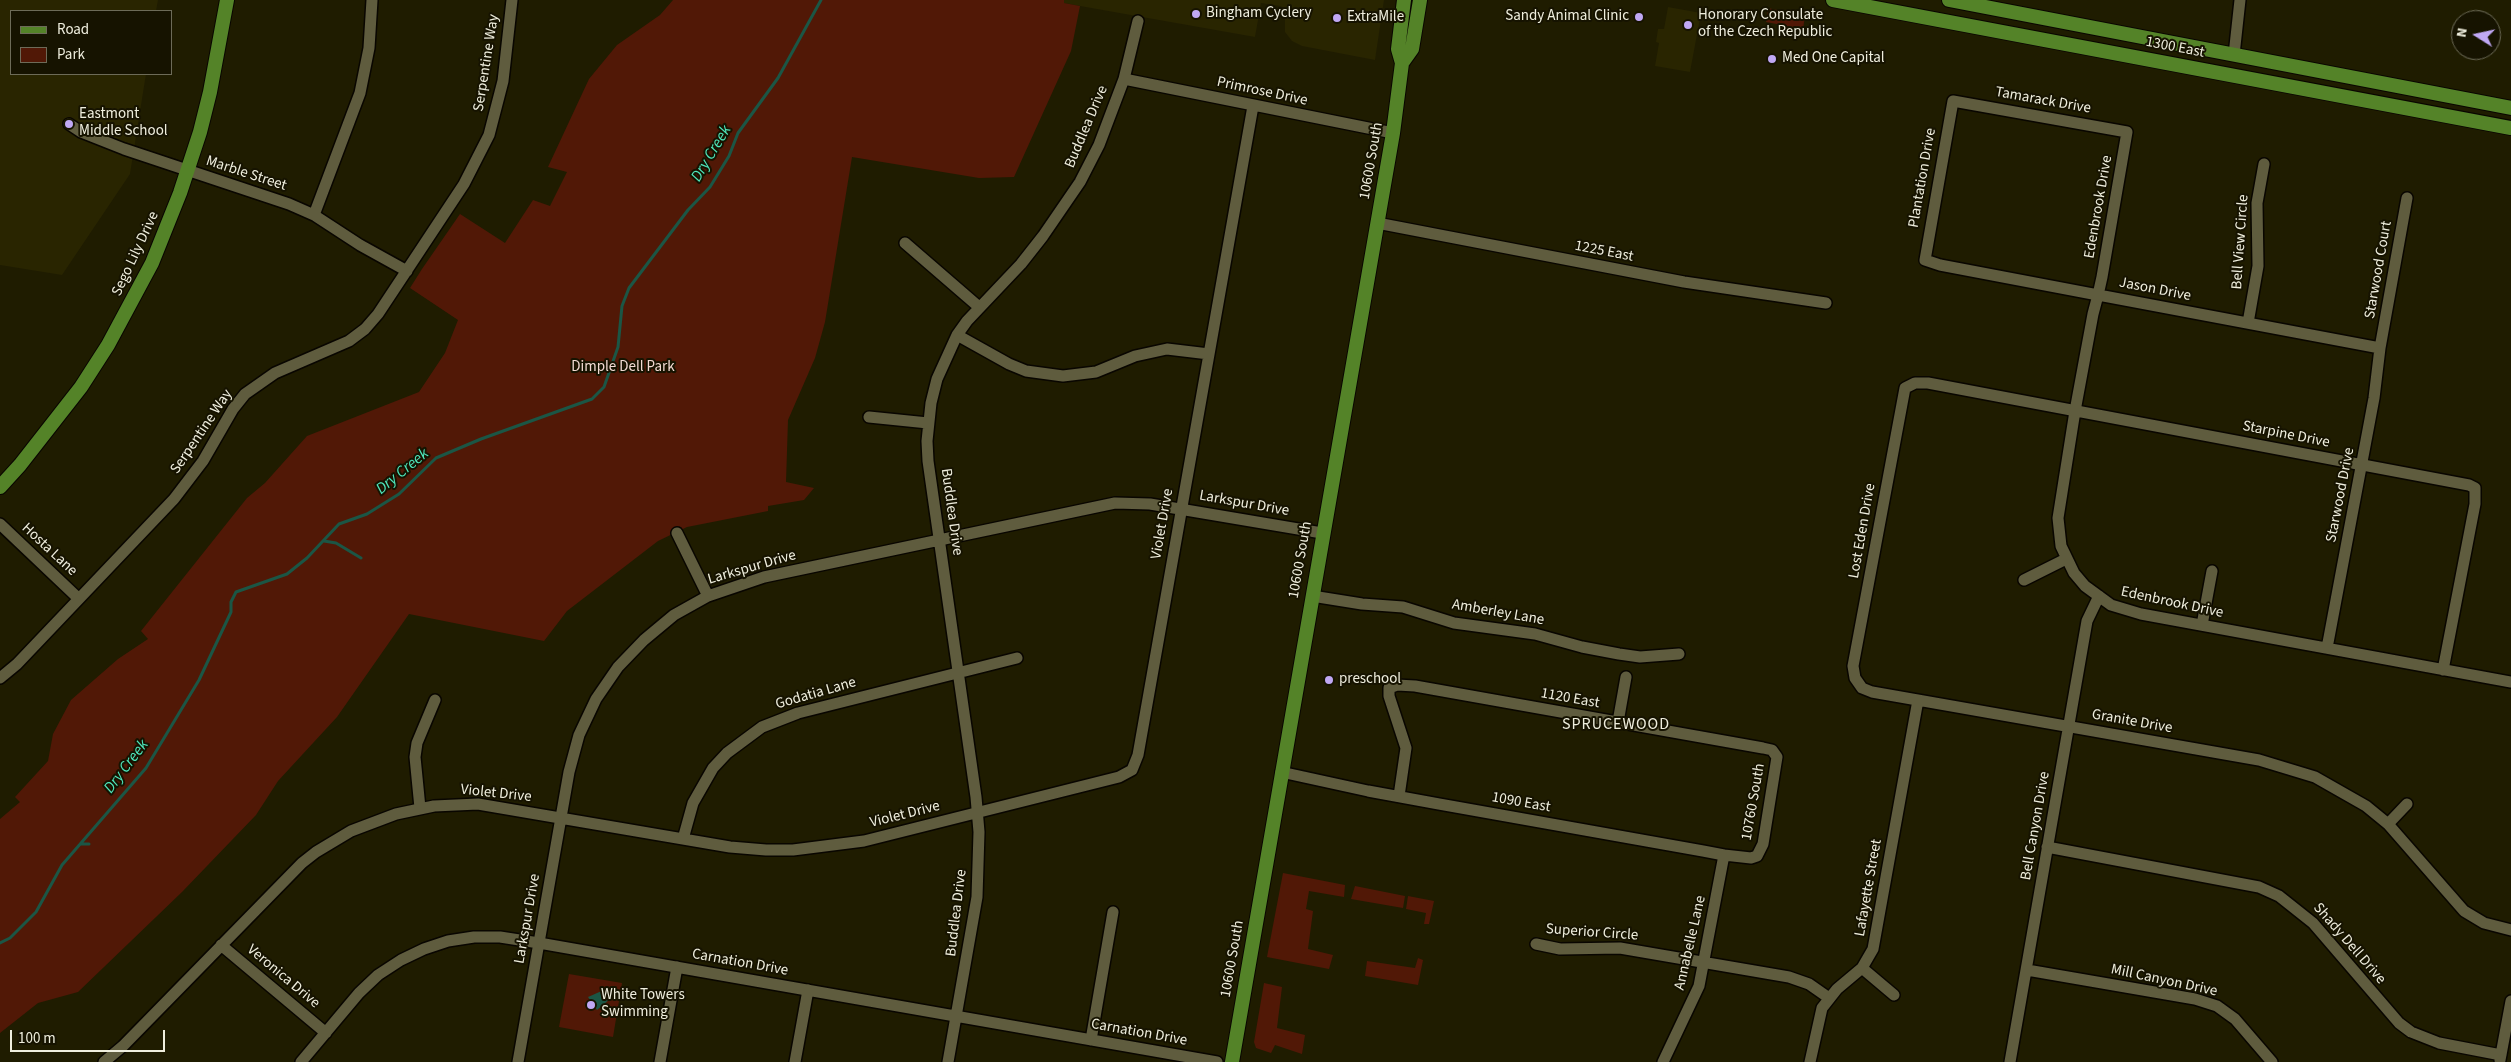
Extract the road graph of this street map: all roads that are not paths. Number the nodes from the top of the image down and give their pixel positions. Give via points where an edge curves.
1 (227, 0) edge
2 (372, 0) edge
3 (512, 0) edge
4 (1404, 0) edge
5 (1420, 0) edge
6 (1833, 0) edge
7 (1949, 0) edge
8 (2240, 0) edge
9 (1138, 21) dead end
10 (2127, 55) junction
11 (2234, 55) junction
12 (1402, 63) junction
13 (1124, 79) junction
14 (1953, 101) joint
15 (1253, 106) junction
16 (2511, 108) edge
17 (69, 124) dead end
18 (2511, 128) edge
19 (2127, 132) joint
20 (1393, 133) junction
21 (2264, 164) dead end
22 (188, 171) junction
23 (2407, 198) dead end
24 (314, 215) junction
25 (1378, 223) junction
26 (905, 243) dead end
27 (1925, 260) joint
28 (407, 271) junction
29 (2098, 294) junction
30 (1826, 303) dead end
31 (979, 307) junction
32 (2248, 323) junction
33 (957, 335) junction
34 (2380, 348) junction
35 (1209, 354) junction
36 (1908, 384) joint
37 (2075, 411) junction
38 (869, 417) dead end
39 (928, 423) junction
40 (2362, 464) junction
41 (0, 486) edge
42 (1181, 509) junction
43 (0, 524) edge
44 (676, 533) dead end
45 (1322, 534) junction
46 (940, 540) junction
47 (2066, 559) junction
48 (2212, 571) dead end
49 (2024, 580) dead end
50 (708, 596) junction
51 (1312, 596) junction
52 (2098, 596) junction
53 (78, 598) junction
54 (2202, 625) junction
55 (2327, 648) junction
56 (1679, 654) dead end
57 (1017, 658) dead end
58 (2444, 670) junction
59 (958, 673) junction
60 (1626, 677) dead end
61 (0, 678) edge
62 (2511, 682) edge
63 (1858, 684) joint
64 (435, 700) dead end
65 (1918, 700) junction
66 (1618, 722) junction
67 (2068, 726) junction
68 (1775, 753) joint
69 (1281, 772) junction
70 (1399, 796) junction
71 (2407, 804) dead end
72 (420, 808) junction
73 (978, 812) junction
74 (561, 817) junction
75 (2388, 824) junction
76 (683, 839) junction
77 (2047, 847) junction
78 (1724, 855) junction
79 (1757, 856) joint
80 (1113, 912) dead end
81 (2511, 930) edge
82 (539, 943) junction
83 (1536, 944) dead end
84 (221, 945) junction
85 (1705, 962) junction
86 (677, 967) junction
87 (1862, 968) junction
88 (2027, 970) junction
89 (808, 990) junction
90 (1894, 996) dead end
91 (1829, 998) junction
92 (2511, 1001) edge
93 (957, 1018) junction
94 (326, 1032) junction
95 (1091, 1040) junction
96 (2501, 1058) edge
97 (104, 1062) edge
98 (301, 1062) edge
99 (518, 1062) edge
100 (660, 1062) edge
101 (795, 1062) edge
102 (948, 1062) edge
103 (1217, 1062) edge
104 (1232, 1062) edge
105 (1663, 1062) edge
106 (1810, 1062) edge
107 (2010, 1062) edge
108 (2272, 1062) edge

1 - 22 main road, Sego Lily Drive via 210,92
2 - 24 street via 369,48 360,94
3 - 28 street, Serpentine Way via 503,81 489,135 464,184
4 - 12 main road, 10600 South via 1398,49
5 - 12 main road, 10600 South via 1412,49
6 - 10 main road, 1300 East
7 - 11 main road, 1300 East
8 - 11 street
9 - 13 street, Buddlea Drive
10 - 11 main road via 2157,55 2222,65
10 - 18 main road, 1300 East
11 - 16 main road, 1300 East
12 - 20 main road, 10600 South
13 - 15 street, Primrose Drive
13 - 31 street, Buddlea Drive via 1099,145 1062,211 1021,264
14 - 19 street, Tamarack Drive
14 - 27 street, Plantation Drive
15 - 20 street, Primrose Drive
15 - 35 street, Violet Drive
17 - 22 street, Marble Street via 124,149
19 - 29 street, Edenbrook Drive
20 - 25 main road, 10600 South
21 - 32 street, Bell View Circle via 2256,219 2258,266
22 - 24 street, Marble Street via 265,195
22 - 41 main road, Sego Lily Drive via 152,263 108,345 51,428
23 - 34 street, Starwood Court
24 - 28 street, Marble Street
25 - 30 street, 1225 East via 1684,282
25 - 45 main road, 10600 South
26 - 31 street
27 - 29 street, Jason Drive
28 - 53 street, Serpentine Way via 365,330 333,350 275,373 245,394 189,481
29 - 32 street, Jason Drive
29 - 37 street, Edenbrook Drive
31 - 33 street, Buddlea Drive
32 - 34 street, Jason Drive
33 - 35 street via 1008,364 1026,371 1053,375 1096,372 1135,356 1168,349
33 - 39 street, Buddlea Drive via 937,379
34 - 40 street, Starwood Drive
35 - 42 street, Violet Drive
36 - 37 street, Starpine Drive via 1928,384
36 - 63 street, Lost Eden Drive via 1902,398 1854,666
37 - 40 street, Starpine Drive
37 - 47 street, Edenbrook Drive via 2058,518
38 - 39 street
39 - 46 street, Buddlea Drive via 928,461
40 - 55 street, Starwood Drive
40 - 58 street, Starpine Drive via 2475,488 2475,504
42 - 45 street, Larkspur Drive
42 - 46 street, Larkspur Drive via 1115,503
42 - 73 street, Violet Drive via 1138,755 1132,770 1119,777
43 - 53 street, Hosta Lane
44 - 50 street
45 - 51 main road, 10600 South
46 - 50 street, Larkspur Drive via 764,578
46 - 59 street, Buddlea Drive
47 - 49 street
47 - 52 street, Edenbrook Drive via 2085,586
48 - 54 street
50 - 74 street, Larkspur Drive via 674,615 644,640 601,691 579,735
51 - 56 street, Amberley Lane via 1403,606 1454,623 1535,634 1619,654 1653,657
51 - 69 main road, 10600 South
52 - 54 street, Edenbrook Drive via 2125,610
52 - 67 street, Bell Canyon Drive via 2087,621
53 - 61 street, Serpentine Way
54 - 55 street, Edenbrook Drive
55 - 58 street, Edenbrook Drive
57 - 59 street, Godatia Lane
58 - 62 street, Edenbrook Drive
59 - 73 street, Buddlea Drive
59 - 76 street, Godatia Lane via 798,713 762,727 727,753 713,768 693,803
60 - 66 street
63 - 65 street, Granite Drive via 1872,692
64 - 72 street via 417,743 415,757
65 - 67 street, Granite Drive
65 - 87 street, Lafayette Street via 1876,939
66 - 68 street, 1120 East via 1763,748
66 - 70 street, 1120 East via 1415,686 1389,688 1406,748
67 - 75 street, Granite Drive via 2287,767 2341,790
67 - 77 street, Bell Canyon Drive
68 - 79 street, 10760 South via 1777,769 1763,844
69 - 70 street, 1090 East
69 - 104 main road, 10600 South
70 - 78 street, 1090 East
71 - 75 street
72 - 74 street, Violet Drive via 478,804
72 - 84 street, Violet Drive via 372,821 316,852
73 - 76 street, Violet Drive via 864,841 821,848 766,850
73 - 93 street, Buddlea Drive via 976,897
74 - 76 street, Violet Drive
74 - 82 street, Larkspur Drive
75 - 81 street, Granite Drive via 2464,912 2484,924
77 - 88 street, Bell Canyon Drive
77 - 96 street, Shady Dell Drive via 2259,887 2285,900 2313,923 2399,1024 2440,1043
78 - 79 street, 1090 East
78 - 85 street, Annabelle Lane
80 - 95 street
82 - 86 street, Carnation Drive
82 - 94 street, Carnation Drive via 474,936 424,948 378,975
82 - 99 street, Larkspur Drive
83 - 85 street, Superior Circle via 1560,949 1620,948
84 - 94 street, Veronica Drive
84 - 97 street, Violet Drive
85 - 91 street, Superior Circle via 1799,980
85 - 105 street, Annabelle Lane via 1691,1007
86 - 89 street, Carnation Drive
86 - 100 street
87 - 90 street
87 - 91 street, Lafayette Street
88 - 107 street, Bell Canyon Drive
88 - 108 street, Mill Canyon Drive via 2195,999 2217,1006 2235,1019
89 - 93 street, Carnation Drive
89 - 101 street
91 - 106 street, Lafayette Street via 1817,1020
92 - 96 street
93 - 95 street, Carnation Drive
93 - 102 street, Buddlea Drive
94 - 98 street, Carnation Drive
95 - 103 street, Carnation Drive

